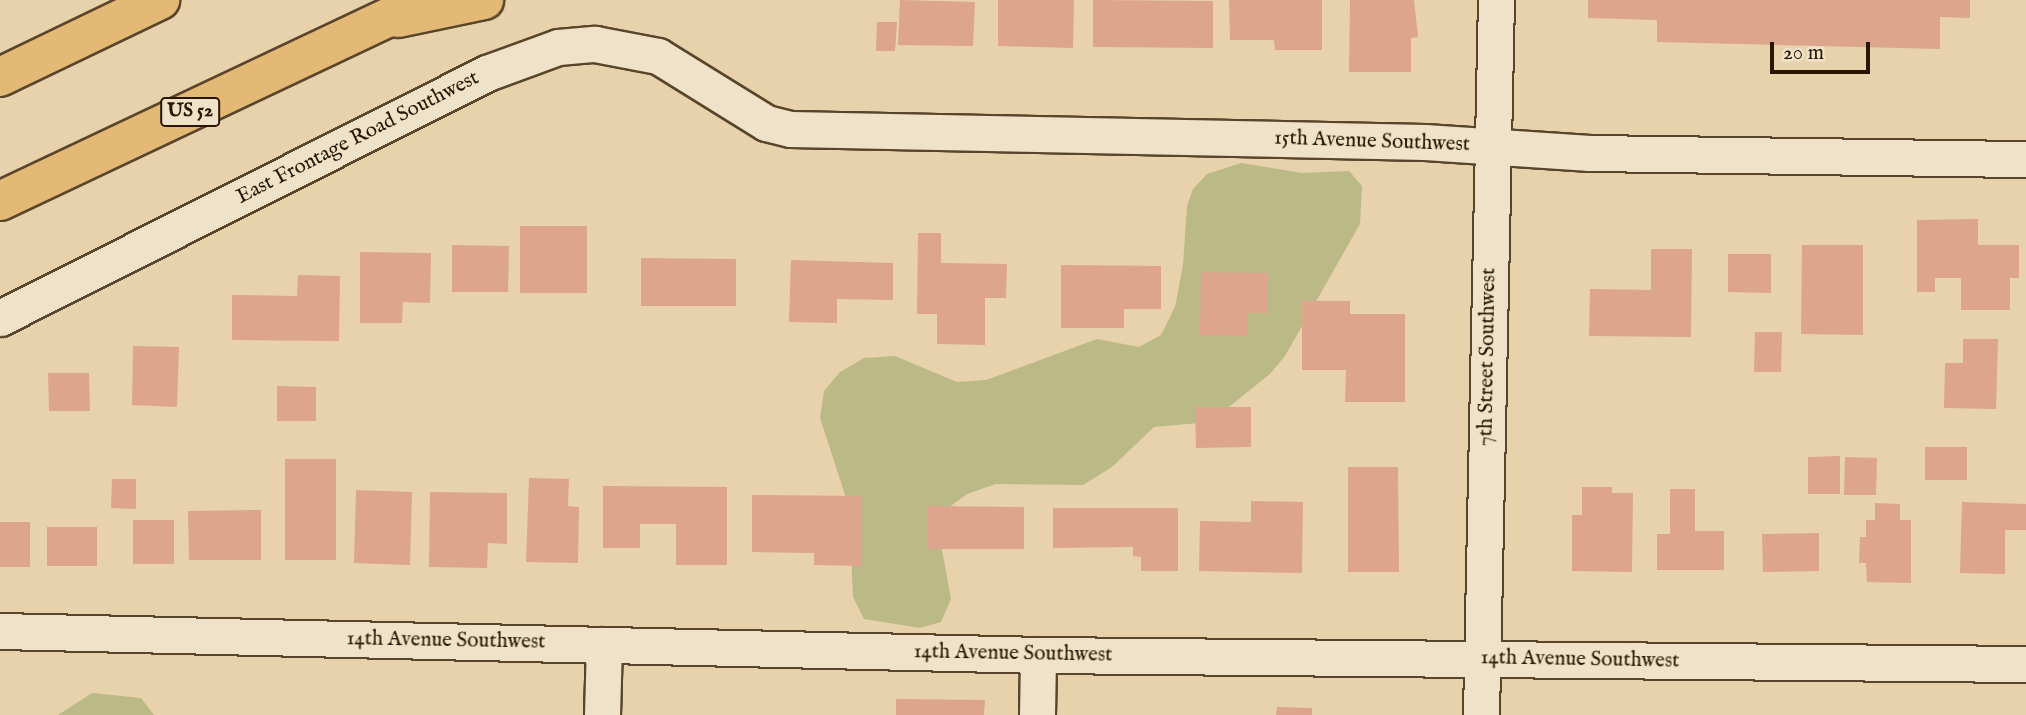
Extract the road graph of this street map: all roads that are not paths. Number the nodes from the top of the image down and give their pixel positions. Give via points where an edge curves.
1 (160, 0) edge
2 (425, 0) edge
3 (484, 0) edge
4 (1496, 0) edge
5 (379, 22) junction
6 (0, 77) edge
7 (724, 99) joint
8 (1493, 146) junction
9 (2026, 159) edge
10 (0, 201) edge
11 (0, 318) edge
12 (0, 631) edge
13 (604, 645) junction
14 (1038, 655) junction
15 (1482, 659) junction
16 (2026, 664) edge
17 (602, 715) edge
18 (1037, 715) edge
19 (1481, 715) edge

1 - 6 highway
2 - 5 highway, US 52
3 - 5 highway
4 - 8 street, 7th Street Southwest
5 - 10 highway, US 52
7 - 8 street, 15th Avenue Southwest via 766,123 814,130
7 - 11 street, East Frontage Road Southwest via 658,56 623,46 558,47 522,58
8 - 9 street, 15th Avenue Southwest via 1590,153
8 - 15 street, 7th Street Southwest
12 - 13 street, 14th Avenue Southwest
13 - 14 street, 14th Avenue Southwest
13 - 17 street
14 - 15 street, 14th Avenue Southwest
14 - 18 street
15 - 16 street, 14th Avenue Southwest
15 - 19 street, 7th Street Southwest

